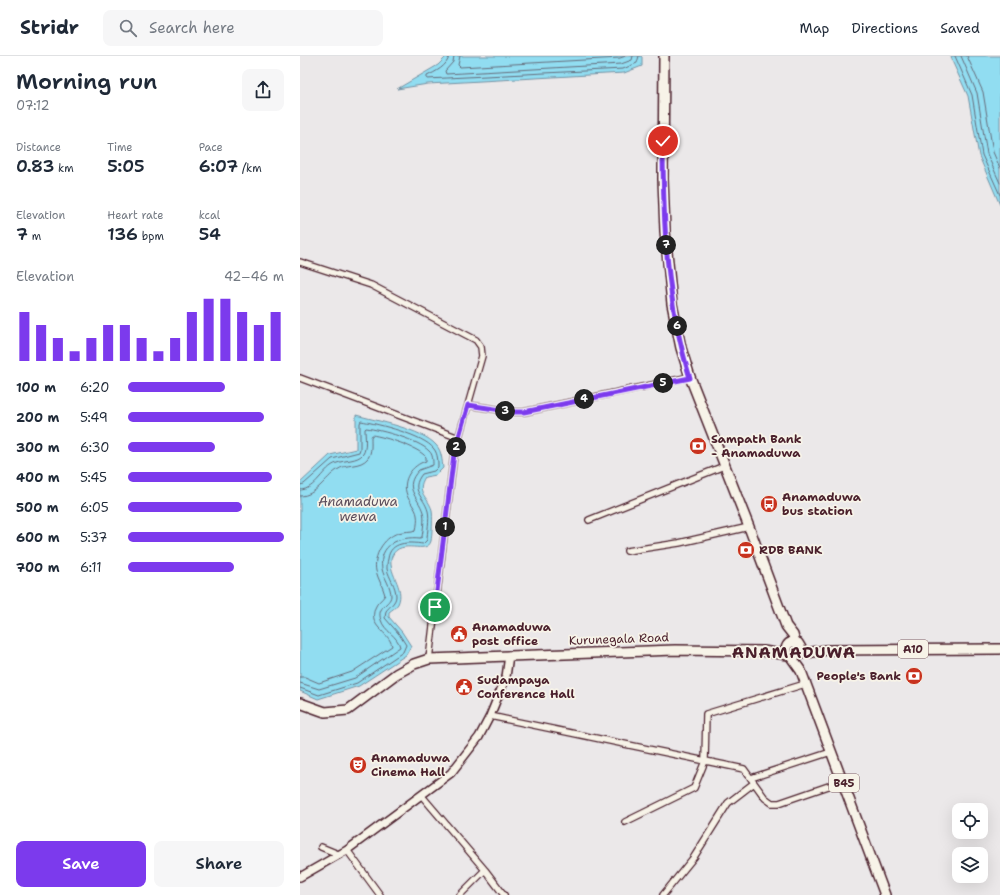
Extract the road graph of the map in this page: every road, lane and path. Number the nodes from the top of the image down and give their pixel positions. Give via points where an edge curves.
1 (664, 56) edge
2 (300, 262) edge
3 (300, 378) edge
4 (690, 378) junction
5 (468, 405) junction
6 (459, 438) junction
7 (724, 466) junction
8 (589, 520) dead end
9 (750, 527) junction
10 (627, 551) dead end
11 (793, 644) junction
12 (1000, 649) edge
13 (826, 650) junction
14 (763, 651) junction
15 (509, 655) junction
16 (793, 655) junction
17 (429, 659) junction
18 (805, 684) junction
19 (300, 704) edge
20 (490, 716) junction
21 (831, 752) junction
22 (705, 761) junction
23 (752, 781) junction
24 (843, 781) junction
25 (422, 796) junction
26 (625, 822) dead end
27 (321, 848) dead end
28 (347, 850) junction
29 (338, 854) junction
30 (485, 870) junction
31 (300, 877) edge
32 (380, 895) edge
33 (460, 895) edge
34 (504, 895) edge
35 (663, 895) edge
36 (885, 895) edge

1 - 4 main road via 663,179 667,252 672,304
2 - 5 street via 371,285 476,340 481,347 482,356
3 - 6 street
4 - 5 street via 524,412
4 - 7 main road
5 - 6 street
6 - 17 street via 454,454
7 - 8 street
7 - 9 main road
9 - 10 street via 679,543
9 - 11 main road
11 - 13 main road, A10
11 - 14 main road, Kurunegala Road / A10
11 - 16 main road via 786,649
11 - 16 main road via 801,648
12 - 13 main road, A10
13 - 16 main road, A10
14 - 15 main road, Kurunegala Road / A10 via 675,650
14 - 16 main road, Kurunegala Road / A10
15 - 17 main road, Kurunegala Road / A10
15 - 20 street via 506,677
16 - 18 main road, B45 via 801,662
17 - 19 main road, Kurunegala Road / A10 via 396,674 348,710 325,712
18 - 21 main road, B45
18 - 22 street via 706,714
20 - 22 street
20 - 25 street via 479,737 451,773
21 - 23 street
21 - 24 main road, B45
22 - 23 street via 744,769
22 - 26 street via 694,788
23 - 24 street via 772,803 779,803
23 - 35 street via 728,803 694,857
24 - 36 main road, B45
25 - 28 street
25 - 30 street
27 - 29 street
28 - 29 street
28 - 32 street
29 - 31 street
30 - 33 street
30 - 34 street

